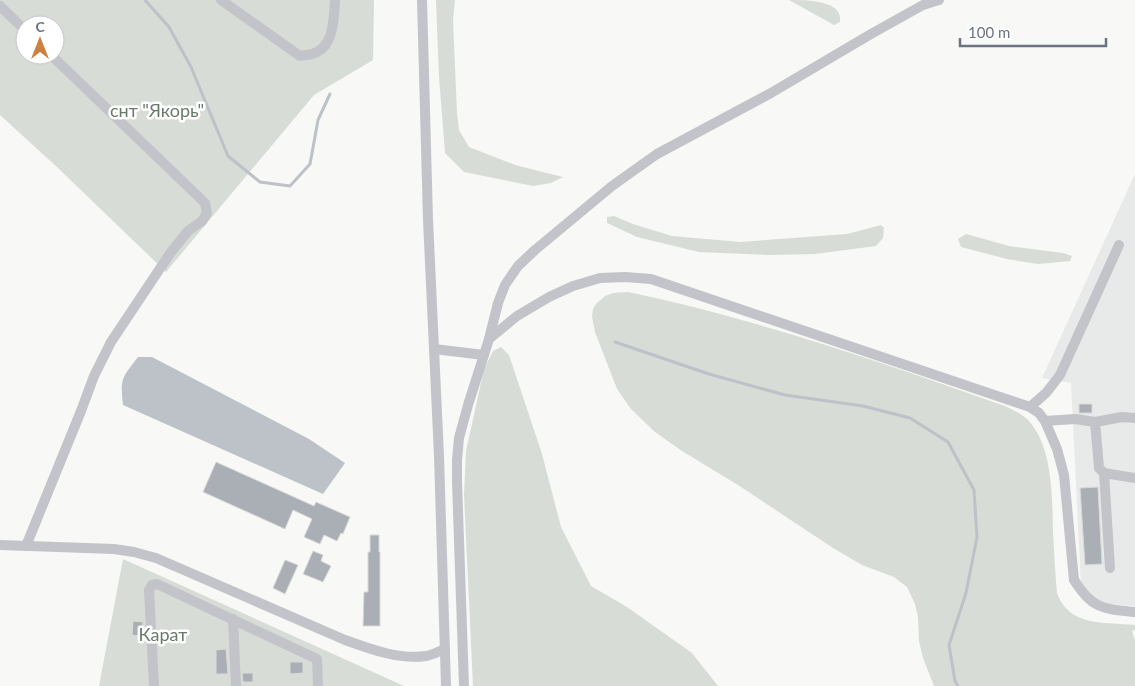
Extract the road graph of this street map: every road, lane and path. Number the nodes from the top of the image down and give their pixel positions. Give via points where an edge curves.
1 (221, 0) edge
2 (335, 0) edge
3 (422, 0) edge
4 (940, 0) edge
5 (0, 6) edge
6 (15, 20) edge
7 (61, 65) edge
8 (1119, 246) dead end
9 (489, 339) junction
10 (434, 349) junction
11 (484, 355) junction
12 (1030, 406) junction
13 (1135, 418) edge
14 (1045, 422) junction
15 (1095, 422) junction
16 (1104, 473) junction
17 (1135, 478) edge
18 (0, 545) edge
19 (26, 546) junction
20 (1110, 568) dead end
21 (1135, 612) edge
22 (233, 619) junction
23 (445, 649) junction
24 (154, 686) edge
25 (236, 686) edge
26 (318, 686) edge
27 (446, 686) edge
28 (464, 686) edge

1 - 2 street via 300,56 313,54 326,46 332,30
3 - 10 street
4 - 9 street via 923,5 657,154 612,186 518,266 505,285
5 - 6 street
7 - 19 street via 205,203 207,213 171,252 111,342 94,376
8 - 12 street via 1060,375
9 - 11 street
9 - 12 street via 517,316 573,286 600,278 651,279
10 - 11 street
10 - 23 street
11 - 28 street via 459,438 457,460
12 - 14 street
13 - 15 street
14 - 15 street
14 - 21 street via 1064,475 1074,580 1094,604 1108,610
15 - 16 street via 1099,468
16 - 17 street
16 - 20 street
18 - 19 street
19 - 23 street via 134,552 156,558 374,651 427,656
22 - 24 street via 157,584 152,585
22 - 25 street
22 - 26 street via 317,659
23 - 27 street

